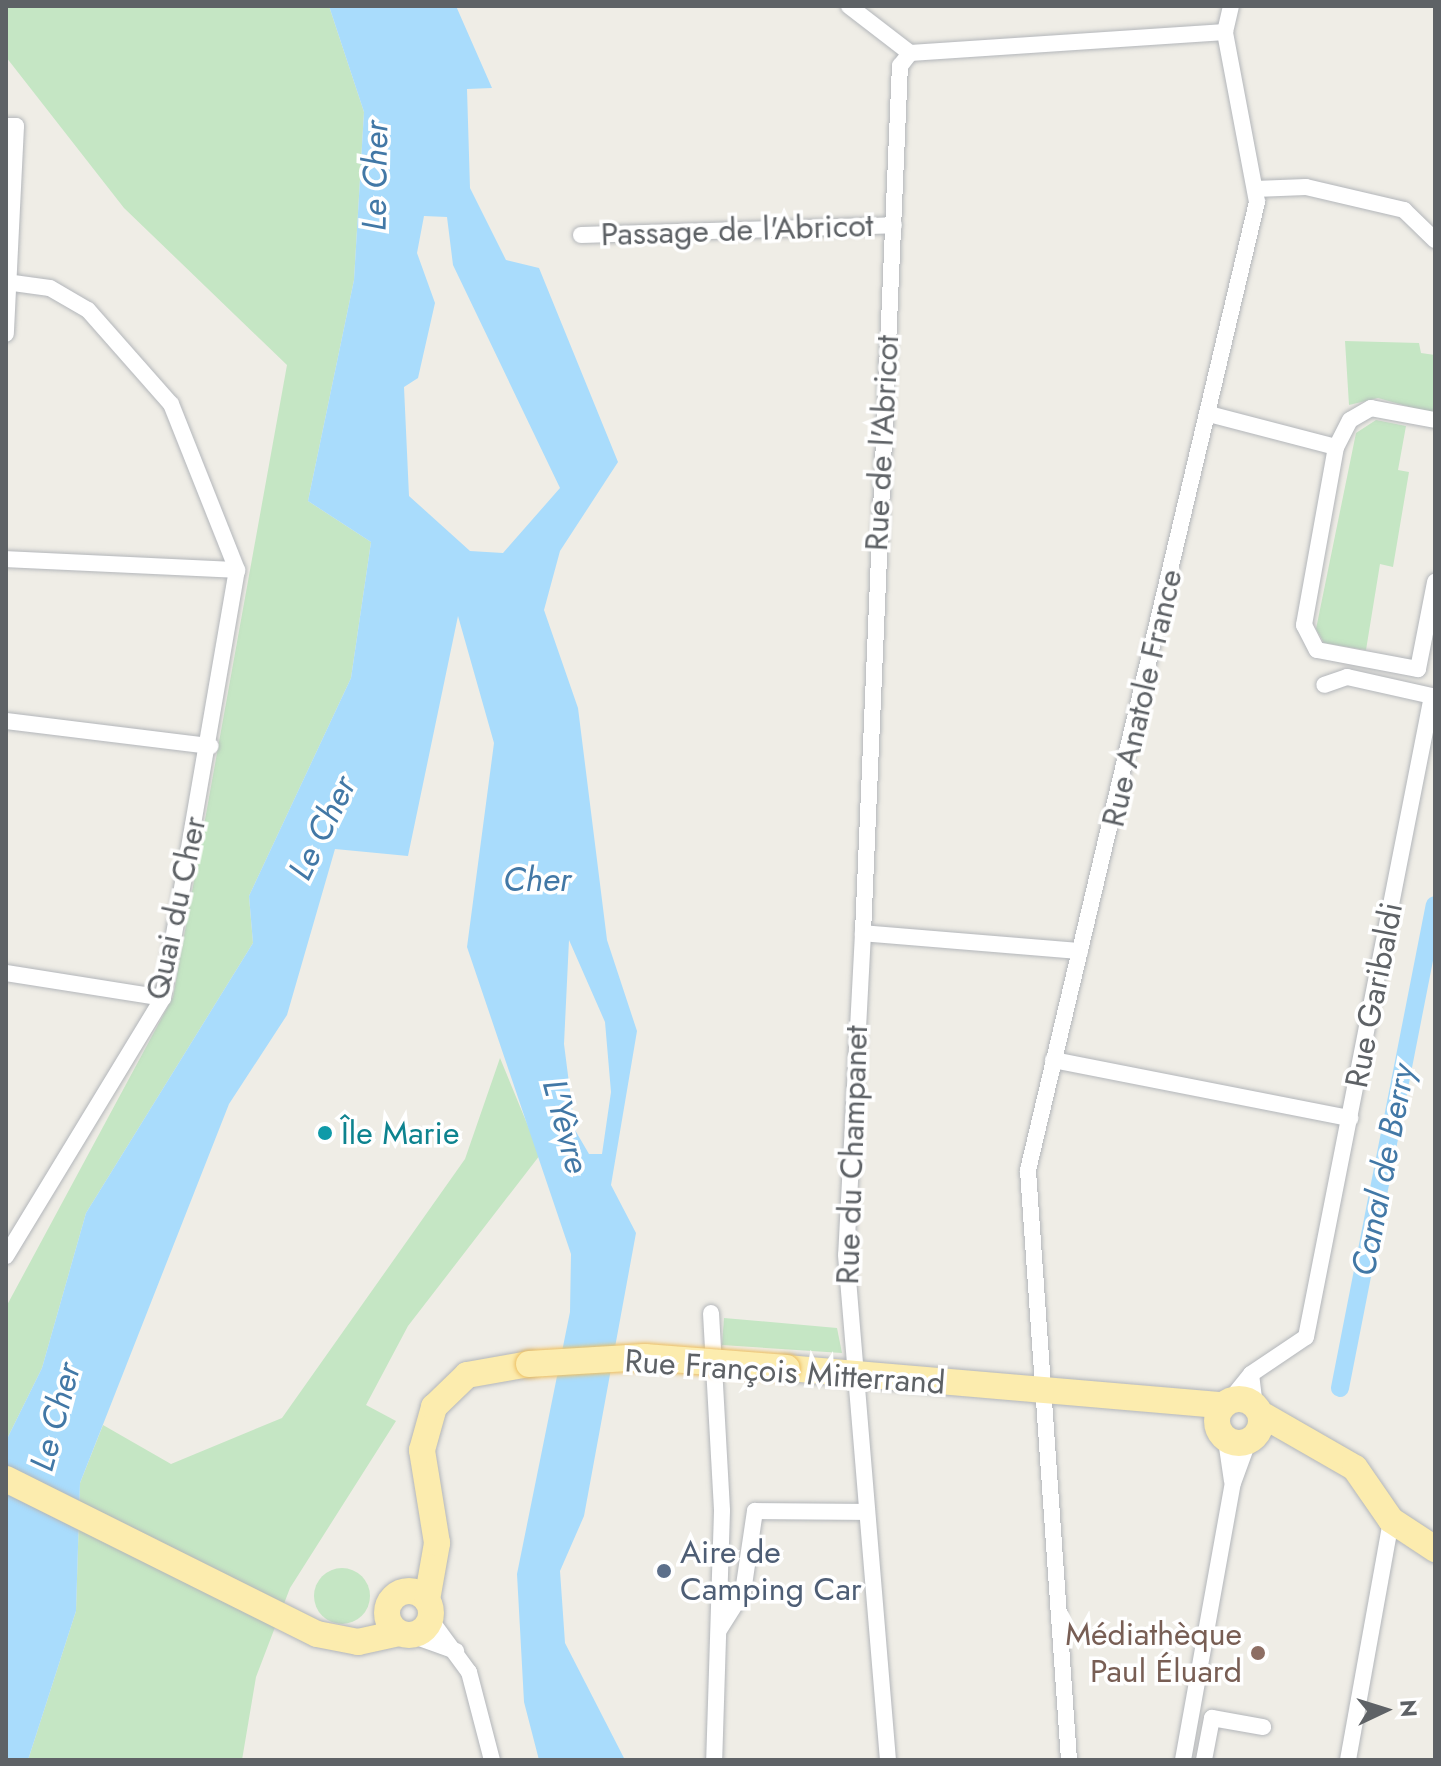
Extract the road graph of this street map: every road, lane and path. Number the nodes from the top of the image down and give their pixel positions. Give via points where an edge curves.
1 (849, 6) edge
2 (1231, 6) edge
3 (1225, 32) junction
4 (910, 53) junction
5 (11, 126) edge
6 (1255, 189) junction
7 (894, 225) junction
8 (581, 235) dead end
9 (1435, 240) edge
10 (8, 282) edge
11 (6, 334) edge
12 (1209, 414) junction
13 (1435, 420) edge
14 (1336, 447) junction
15 (6, 559) edge
16 (237, 570) junction
17 (1435, 582) edge
18 (1324, 685) dead end
19 (6, 721) edge
20 (210, 746) junction
21 (863, 933) junction
22 (1080, 951) junction
23 (6, 973) edge
24 (163, 998) junction
25 (1053, 1060) junction
26 (1350, 1118) junction
27 (6, 1256) edge
28 (711, 1313) dead end
29 (1251, 1374) junction
30 (852, 1375) junction
31 (1044, 1392) junction
32 (1239, 1421) junction
33 (6, 1479) edge
34 (866, 1512) junction
35 (1391, 1520) junction
36 (1433, 1548) edge
37 (409, 1615) junction
38 (718, 1631) junction
39 (457, 1652) junction
40 (1263, 1727) dead end
41 (492, 1760) edge
42 (714, 1760) edge
43 (888, 1760) edge
44 (1069, 1760) edge
45 (1183, 1760) edge
46 (1204, 1760) edge
47 (1348, 1760) edge

1 - 4 street
2 - 3 street, Rue Anatole France
3 - 4 street
3 - 6 street, Rue Anatole France
4 - 7 street, Rue de l'Abricot via 900,66
5 - 10 street
6 - 9 street via 1306,187 1404,210
6 - 12 street, Rue Anatole France
7 - 8 street, Passage de l'Abricot
7 - 21 street, Rue de l'Abricot
10 - 11 street
10 - 16 street via 50,288 88,310 171,404
12 - 14 street
12 - 22 street, Rue Anatole France
13 - 14 street via 1371,408 1350,420
14 - 17 street via 1304,625 1317,650 1418,669
15 - 16 street
16 - 20 street, Quai du Cher
18 - 26 street, Rue Garibaldi via 1347,677 1432,696
19 - 20 street
20 - 24 street, Quai du Cher
21 - 22 street
21 - 30 street, Rue du Champanet via 845,1189
22 - 25 street, Rue Anatole France
23 - 24 street
24 - 27 street, Quai du Cher
25 - 26 street
25 - 31 street, Rue Anatole France via 1028,1170
26 - 29 street, Rue Garibaldi via 1306,1337
28 - 38 street via 721,1444
29 - 32 street
29 - 32 street, Rue Garibaldi
30 - 31 main road, Rue François Mitterrand
30 - 34 street, Rue du Champanet
30 - 37 main road, Rue François Mitterrand, bridge via 645,1357 529,1364 467,1375 448,1389 425,1427 426,1490 437,1543
31 - 32 main road, Rue François Mitterrand via 1187,1405
31 - 44 street, Rue Anatole France
32 - 35 main road via 1297,1436 1355,1468
32 - 45 street via 1233,1483
33 - 37 main road via 327,1636
34 - 38 street via 755,1511 743,1592
34 - 43 street, Rue du Champanet
35 - 36 main road
35 - 47 street
37 - 39 street
37 - 39 street
38 - 42 street
39 - 41 street
40 - 46 street via 1212,1718

